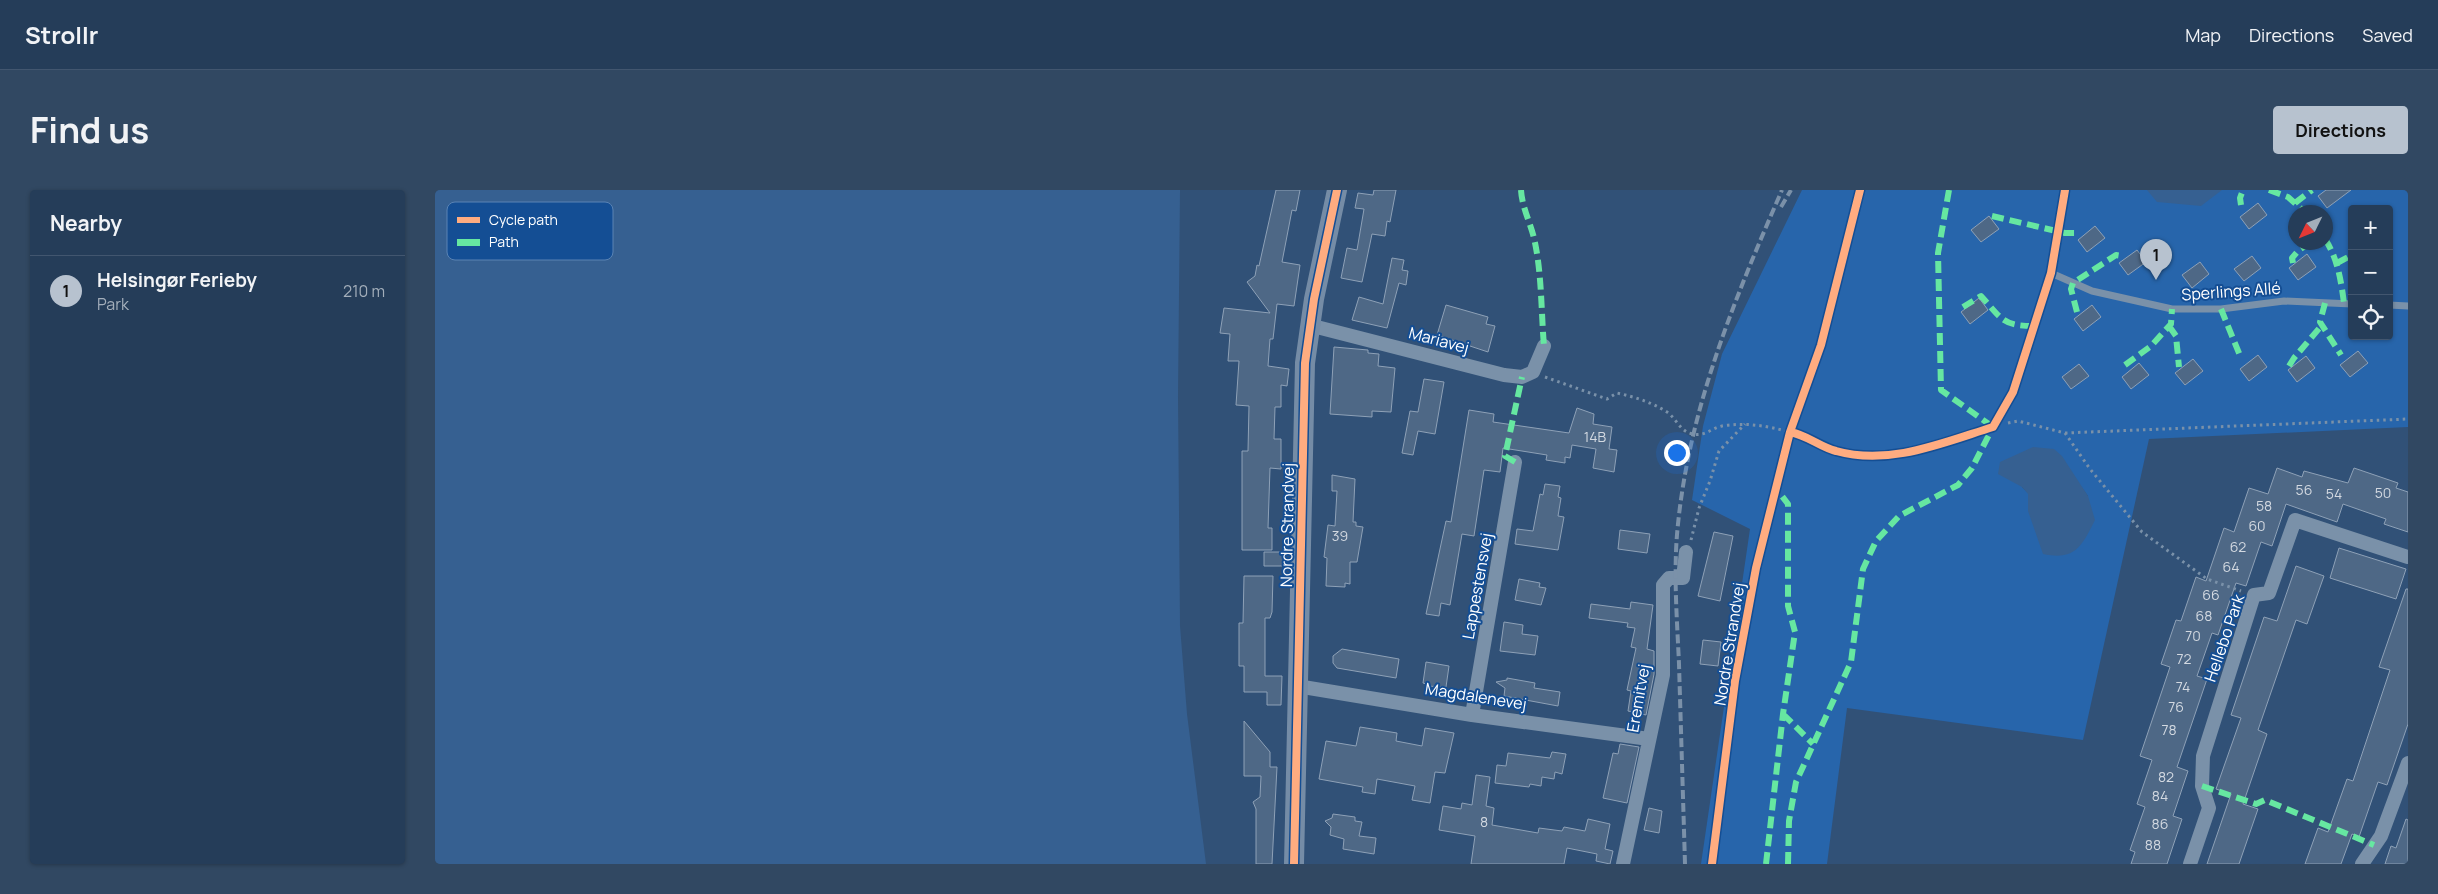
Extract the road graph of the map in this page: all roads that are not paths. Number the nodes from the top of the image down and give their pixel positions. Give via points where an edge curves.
1 (1337, 190) edge
2 (2065, 190) edge
3 (2051, 273) junction
4 (2348, 304) edge
5 (2393, 305) edge
6 (2408, 306) edge
7 (1309, 325) junction
8 (1544, 346) dead end
9 (1993, 427) road end
10 (1515, 462) dead end
11 (1686, 552) road end
12 (2408, 557) edge
13 (1297, 686) junction
14 (1472, 715) junction
15 (1649, 739) junction
16 (2408, 763) edge
17 (1294, 864) edge
18 (1623, 864) edge
19 (2190, 864) edge
20 (2362, 864) edge

1 - 7 main road, Nordre Strandvej
2 - 3 lane
3 - 4 lane, Sperlings Allé via 2092,291 2172,309 2221,309 2284,301
3 - 9 lane via 2013,392
5 - 6 lane
7 - 8 street, Mariavej via 1522,377 1533,372
7 - 13 main road, Nordre Strandvej via 1304,382
10 - 14 street, Lappestensvej
11 - 15 street, Eremitvej via 1683,578 1669,578 1663,585 1663,675
12 - 19 street, Hellebo Park via 2295,520 2269,593 2254,595 2203,756 2202,786 2209,808
13 - 14 street, Magdalenevej
13 - 17 main road, Nordre Strandvej
14 - 15 street, Magdalenevej
15 - 18 street, Eremitvej
16 - 20 street via 2381,836

